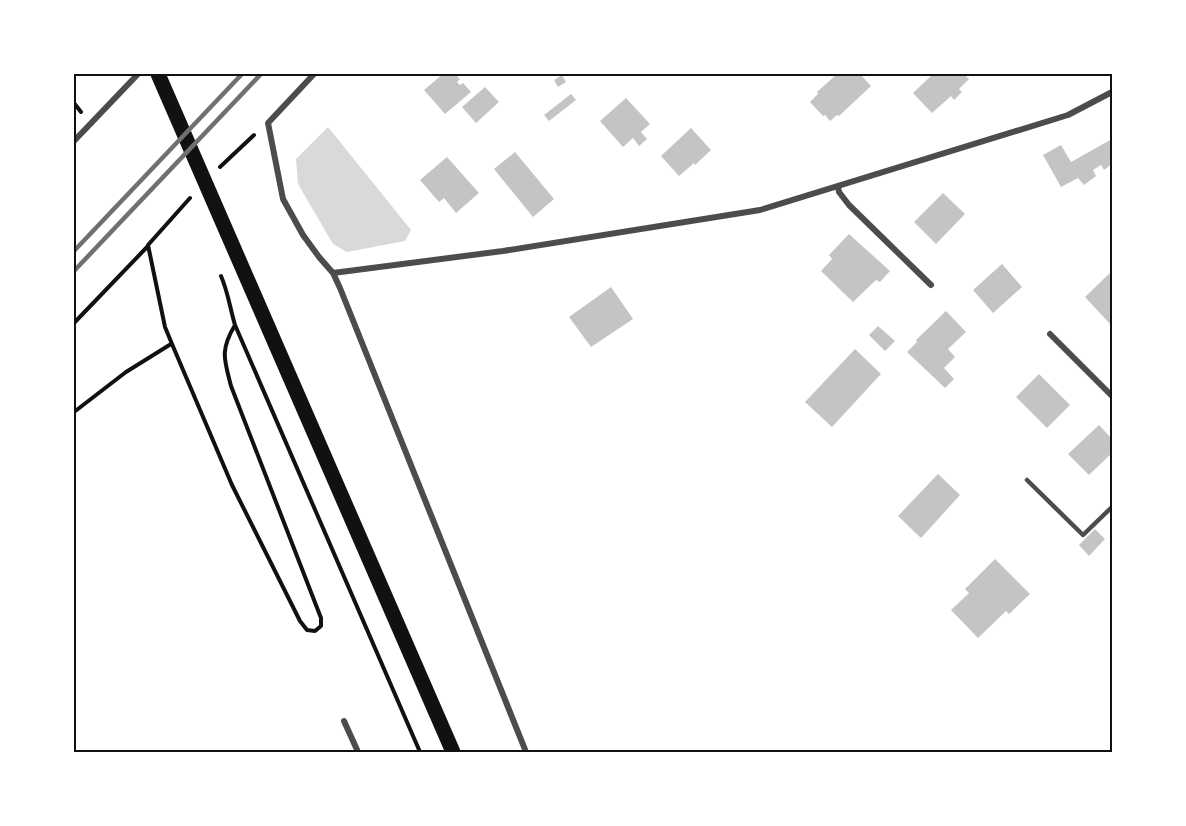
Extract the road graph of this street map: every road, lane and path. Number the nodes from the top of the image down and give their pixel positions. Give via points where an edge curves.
1 (138, 74) edge
2 (158, 74) edge
3 (314, 74) edge
4 (1113, 92) edge
5 (268, 123) junction
6 (74, 141) edge
7 (216, 172) dead end
8 (838, 186) junction
9 (201, 192) junction
10 (148, 245) junction
11 (218, 267) dead end
12 (333, 273) junction
13 (931, 285) dead end
14 (74, 323) edge
15 (235, 325) junction
16 (1050, 334) dead end
17 (172, 344) junction
18 (1113, 396) edge
19 (75, 410) edge
20 (1027, 480) dead end
21 (1113, 507) edge
22 (344, 721) dead end
23 (358, 753) edge
24 (420, 753) edge
25 (453, 753) edge
26 (526, 753) edge

1 - 6 street
2 - 9 main road
3 - 5 street
4 - 8 street via 1068,116
5 - 7 path
5 - 12 street via 283,199 303,235
8 - 12 street via 760,210
8 - 13 street via 849,205
9 - 10 path
9 - 25 main road
10 - 14 path
10 - 17 path
11 - 15 path
12 - 26 street
15 - 17 path via 225,348 231,386 321,618 321,626 315,631 307,630 300,621 243,506
15 - 24 path
16 - 18 street
17 - 19 path
20 - 21 lane via 1083,535
22 - 23 street

